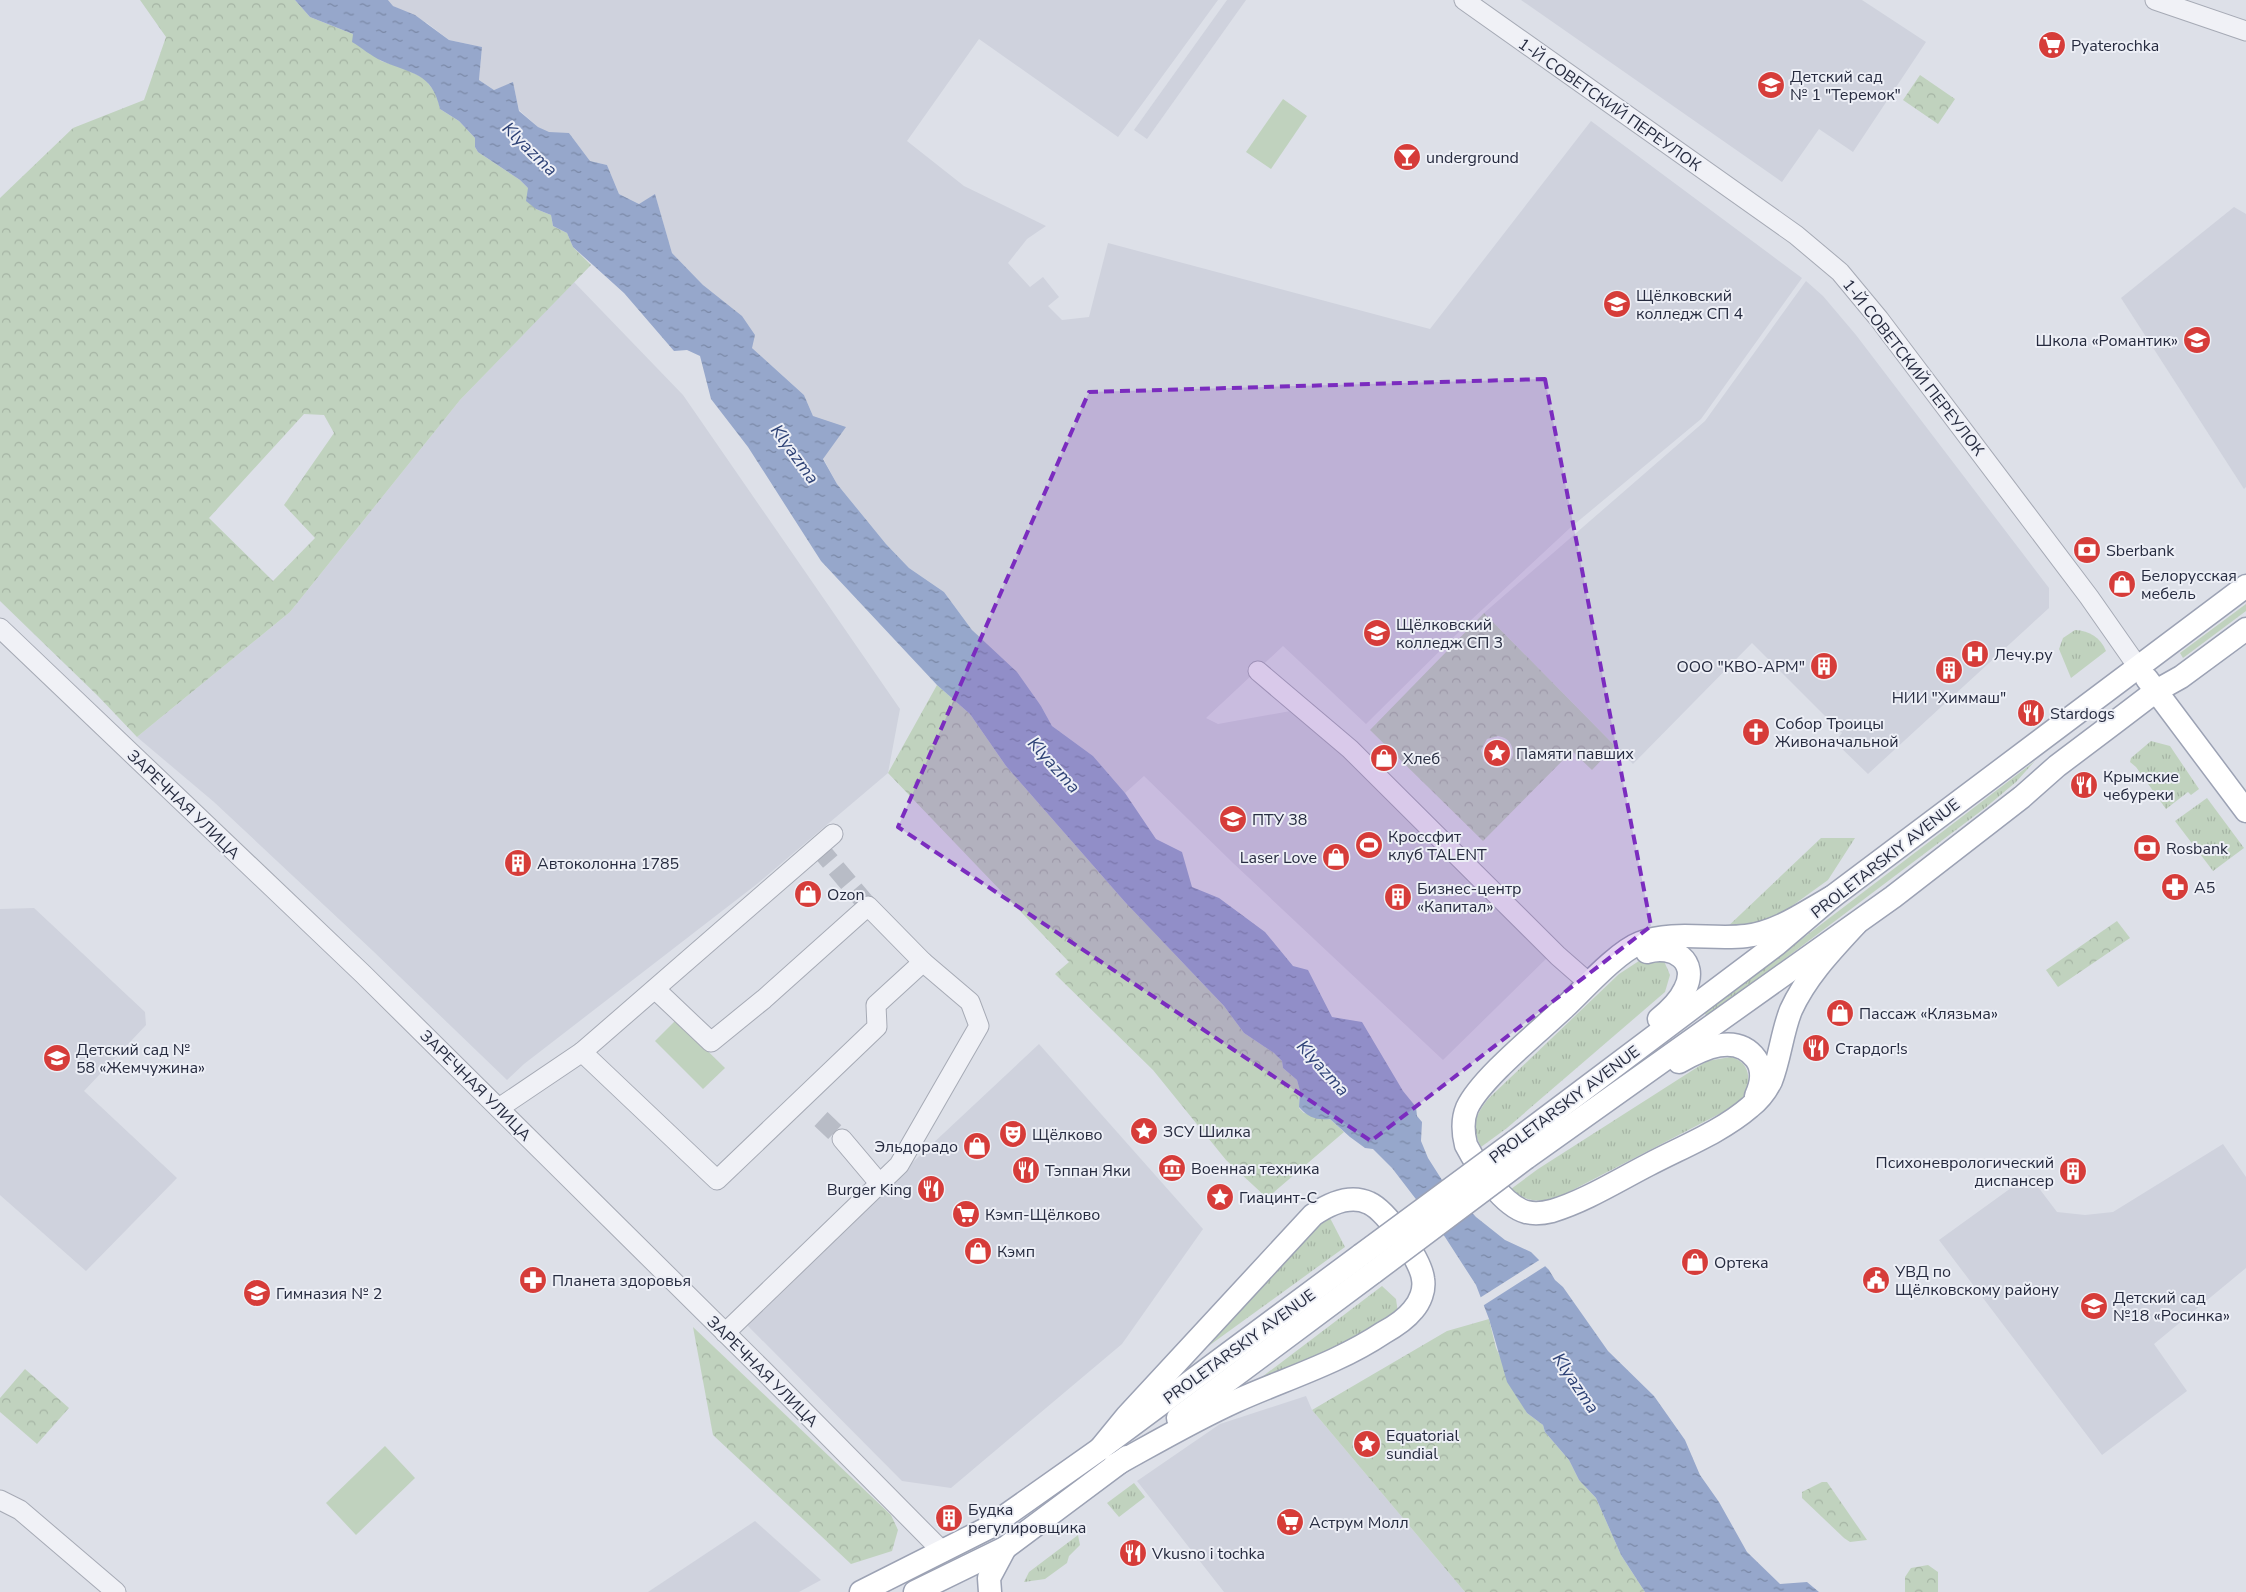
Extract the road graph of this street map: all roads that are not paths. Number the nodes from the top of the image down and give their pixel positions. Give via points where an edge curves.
1 (1464, 0) edge
2 (2155, 0) edge
3 (2246, 31) edge
4 (2246, 586) edge
5 (0, 628) edge
6 (2246, 629) edge
7 (2138, 666) junction
8 (1258, 671) dead end
9 (2156, 691) junction
10 (2246, 811) edge
11 (833, 834) dead end
12 (1832, 897) junction
13 (1856, 924) junction
14 (923, 962) junction
15 (1607, 968) junction
16 (1590, 984) junction
17 (655, 989) junction
18 (582, 1052) junction
19 (1751, 1107) junction
20 (499, 1108) junction
21 (1550, 1127) junction
22 (842, 1139) tunnel mouth
23 (880, 1184) junction
24 (1368, 1264) junction
25 (726, 1333) junction
26 (1100, 1449) junction
27 (1115, 1465) junction
28 (0, 1500) edge
29 (1005, 1548) junction
30 (943, 1552) junction
31 (958, 1583) edge
32 (116, 1592) edge
33 (861, 1592) edge
34 (915, 1592) edge
35 (990, 1592) edge

1 - 7 street, 1-Й СОВЕТСКИЙ ПЕРЕУЛОК via 1796,235 1840,272 1891,334
2 - 3 street
4 - 7 main road, PROLETARSKIY AVENUE
5 - 20 street, ЗАРЕЧНАЯ УЛИЦА
6 - 9 main road, PROLETARSKIY AVENUE via 2175,681
7 - 9 main road
7 - 12 main road, PROLETARSKIY AVENUE
8 - 16 street via 1350,749
9 - 10 main road
9 - 13 main road, PROLETARSKIY AVENUE
11 - 17 street
12 - 15 main road via 1783,925 1760,933 1645,941 1630,948
12 - 21 main road, PROLETARSKIY AVENUE
13 - 19 main road via 1814,971 1801,992 1790,1012 1772,1081
13 - 21 main road, PROLETARSKIY AVENUE
14 - 17 street via 868,906 764,1000 711,1042
14 - 18 street via 876,1005 877,1026 717,1180
14 - 23 street via 970,1002 979,1026 899,1165
15 - 16 main road
15 - 21 main road via 1655,950 1673,951 1685,963 1688,982 1685,991 1664,1015
16 - 19 main road via 1498,1070 1467,1108 1464,1122 1466,1145 1510,1204 1527,1212 1542,1213 1567,1206 1712,1132
17 - 18 street
18 - 20 street
19 - 21 main road via 1760,1088 1758,1062 1742,1047 1719,1046 1694,1054
20 - 25 street, ЗАРЕЧНАЯ УЛИЦА
21 - 24 main road, PROLETARSKIY AVENUE, bridge
22 - 23 street
23 - 25 street
24 - 26 main road, PROLETARSKIY AVENUE
24 - 27 main road, PROLETARSKIY AVENUE
25 - 30 street, ЗАРЕЧНАЯ УЛИЦА
26 - 27 main road via 1313,1215 1330,1205 1351,1200 1369,1203 1384,1214 1416,1259 1424,1281 1420,1298 1406,1318 1364,1345 1206,1415
26 - 30 main road, PROLETARSKIY AVENUE via 988,1528
27 - 29 main road, PROLETARSKIY AVENUE
28 - 32 street via 20,1510
29 - 31 main road, PROLETARSKIY AVENUE
29 - 35 main road via 989,1578
30 - 31 main road
30 - 33 main road, PROLETARSKIY AVENUE
31 - 34 main road, PROLETARSKIY AVENUE

